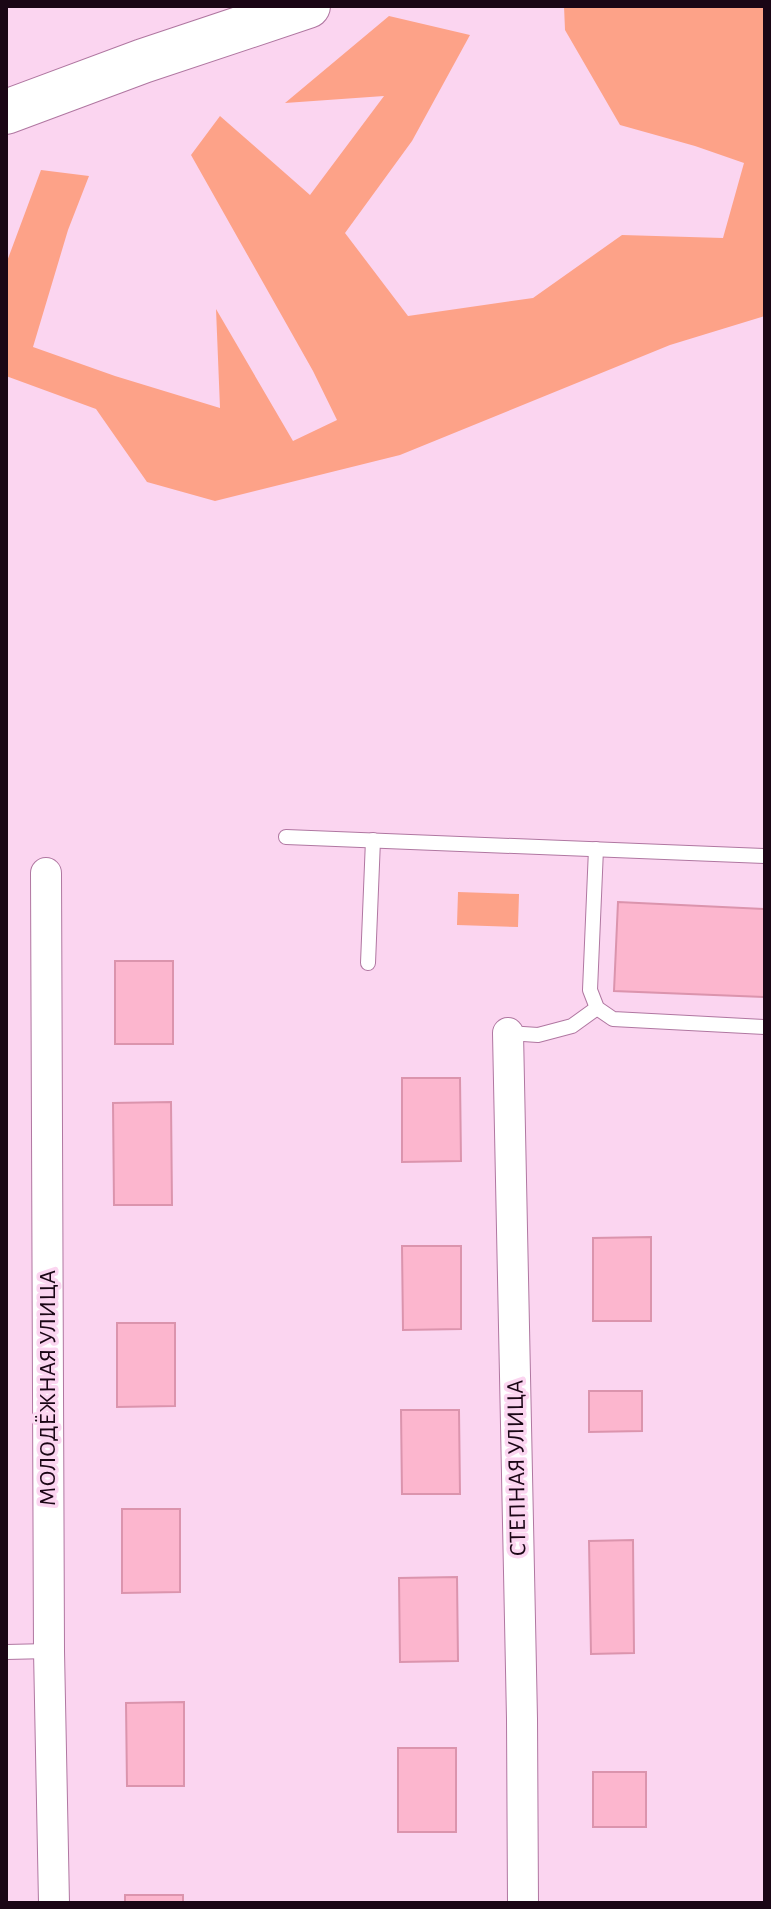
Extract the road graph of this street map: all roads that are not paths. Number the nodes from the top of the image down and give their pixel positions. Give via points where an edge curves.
1 (308, 6) edge
2 (6, 112) edge
3 (286, 837) dead end
4 (373, 840) junction
5 (596, 849) junction
6 (765, 856) edge
7 (46, 873) dead end
8 (368, 963) dead end
9 (597, 1008) junction
10 (765, 1027) edge
11 (508, 1033) joint
12 (49, 1651) junction
13 (6, 1652) edge
14 (54, 1903) edge
15 (523, 1903) edge

1 - 2 main road
3 - 4 lane
4 - 5 lane
4 - 8 lane
5 - 6 lane
5 - 9 lane via 590,990
7 - 12 street, МОЛОДЁЖНАЯ УЛИЦА
9 - 10 lane via 613,1019
9 - 11 lane via 572,1026 538,1035
11 - 15 street, СТЕПНАЯ УЛИЦА
12 - 13 lane
12 - 14 street, МОЛОДЁЖНАЯ УЛИЦА

